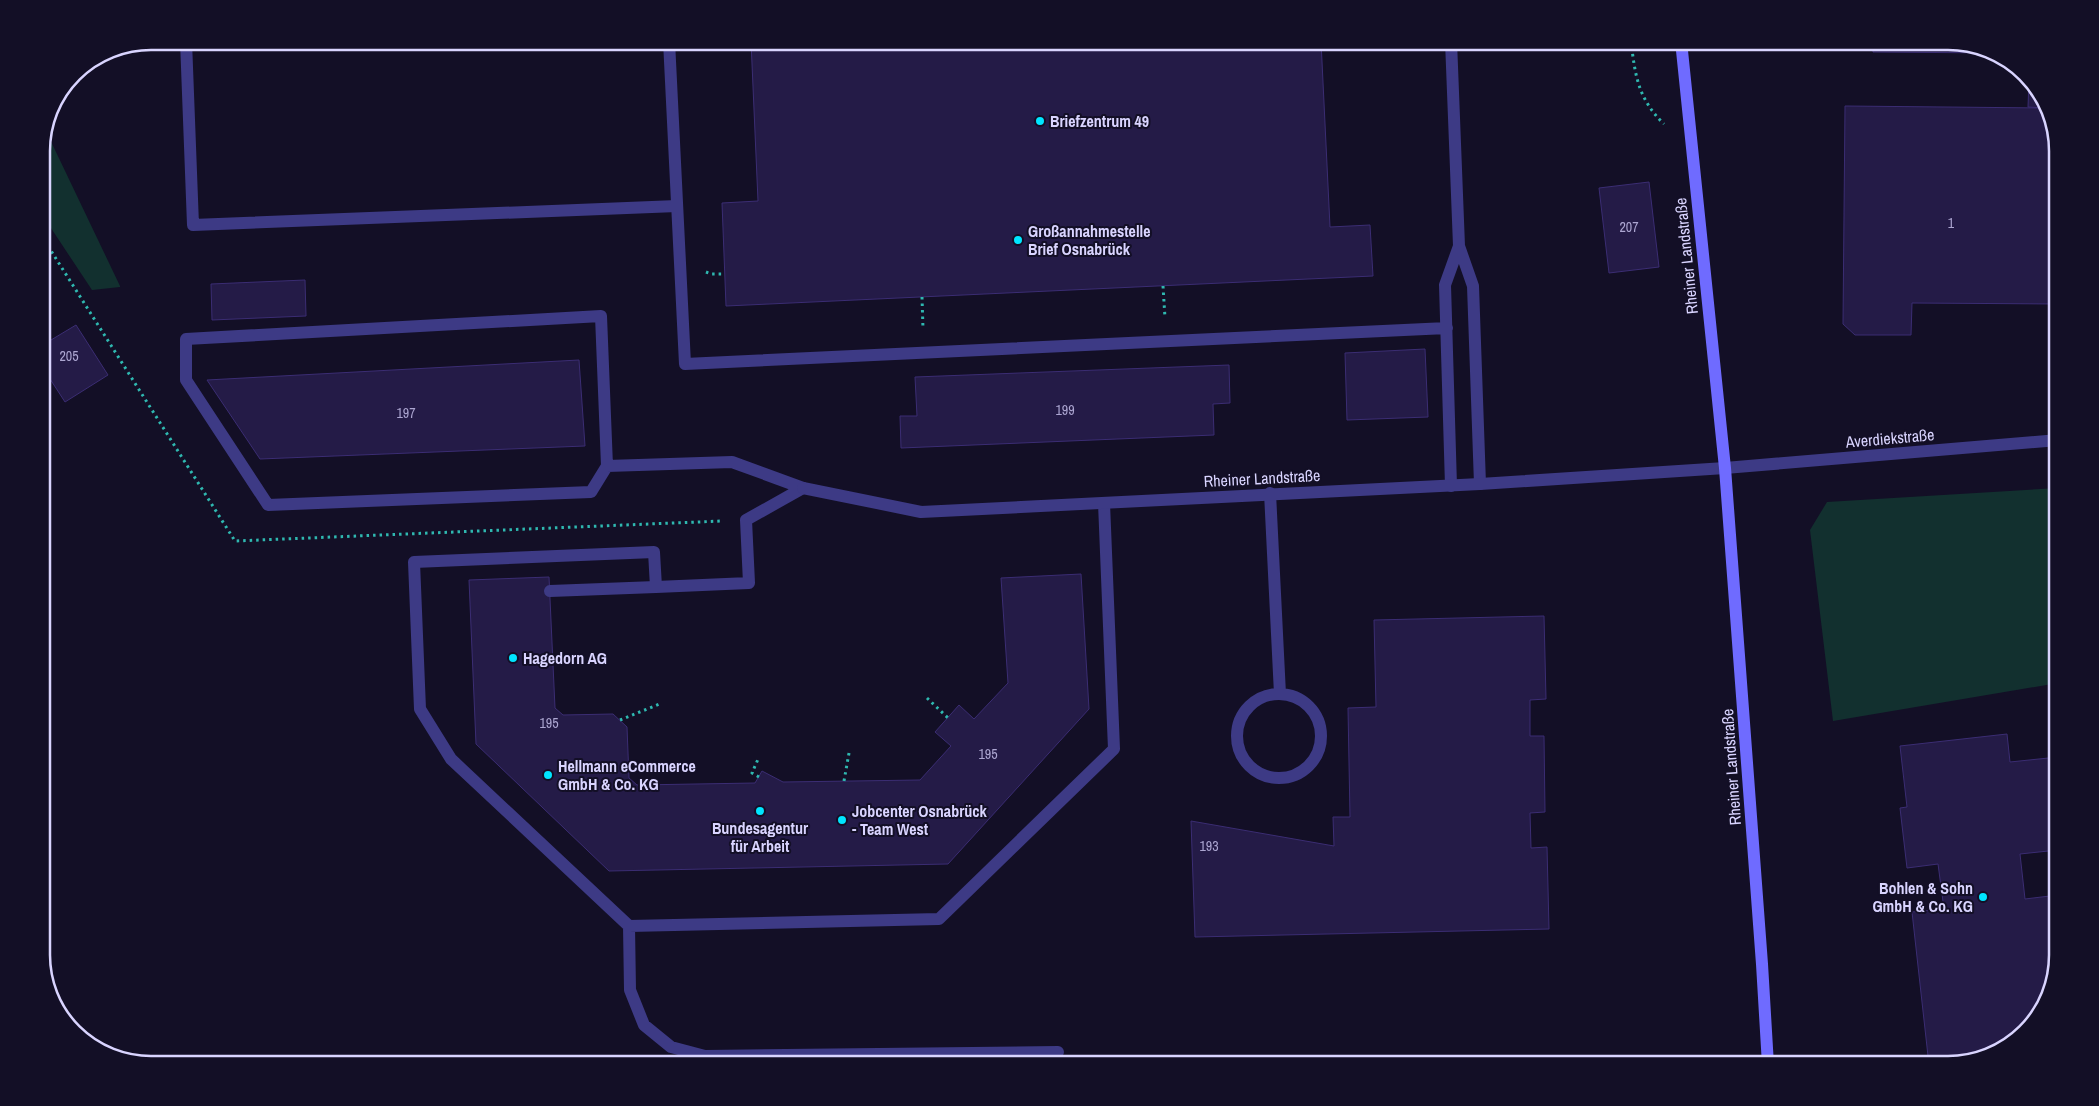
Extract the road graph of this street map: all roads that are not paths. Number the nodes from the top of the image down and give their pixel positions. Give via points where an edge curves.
1 (186, 50) edge
2 (669, 50) edge
3 (1451, 50) edge
4 (1682, 50) edge
5 (677, 206) junction
6 (1459, 246) junction
7 (1447, 328) junction
8 (2049, 441) edge
9 (607, 466) junction
10 (1724, 468) junction
11 (1480, 484) junction
12 (1451, 486) junction
13 (803, 488) junction
14 (1270, 493) junction
15 (1104, 503) junction
16 (656, 587) junction
17 (550, 591) dead end
18 (1280, 694) junction
19 (629, 926) junction
20 (1058, 1052) dead end
21 (1767, 1056) edge

1 - 5 street via 193,225
2 - 5 street
3 - 6 street
4 - 10 street, Rheiner Landstraße
5 - 7 street via 685,364
6 - 7 street via 1445,284
6 - 11 street via 1473,286
7 - 12 street
8 - 10 street, Averdiekstraße
9 - 9 street via 591,492 268,505 186,380 186,339 600,316
9 - 13 street, Rheiner Landstraße via 732,462
10 - 11 street, Rheiner Landstraße
10 - 21 street, Rheiner Landstraße
11 - 12 street, Rheiner Landstraße
12 - 14 street, Rheiner Landstraße
13 - 15 street, Rheiner Landstraße via 921,512
13 - 16 street via 746,520 749,582
14 - 15 street, Rheiner Landstraße
14 - 18 street
15 - 19 street via 1114,749 939,919
16 - 17 street
16 - 19 street via 654,552 414,562 420,709 451,759
18 - 18 street via 1255,702 1242,716 1238,741 1248,764 1259,773 1284,778 1308,767 1321,745 1321,732 1311,708 1298,698
19 - 20 street via 630,990 644,1025 671,1047 705,1056

